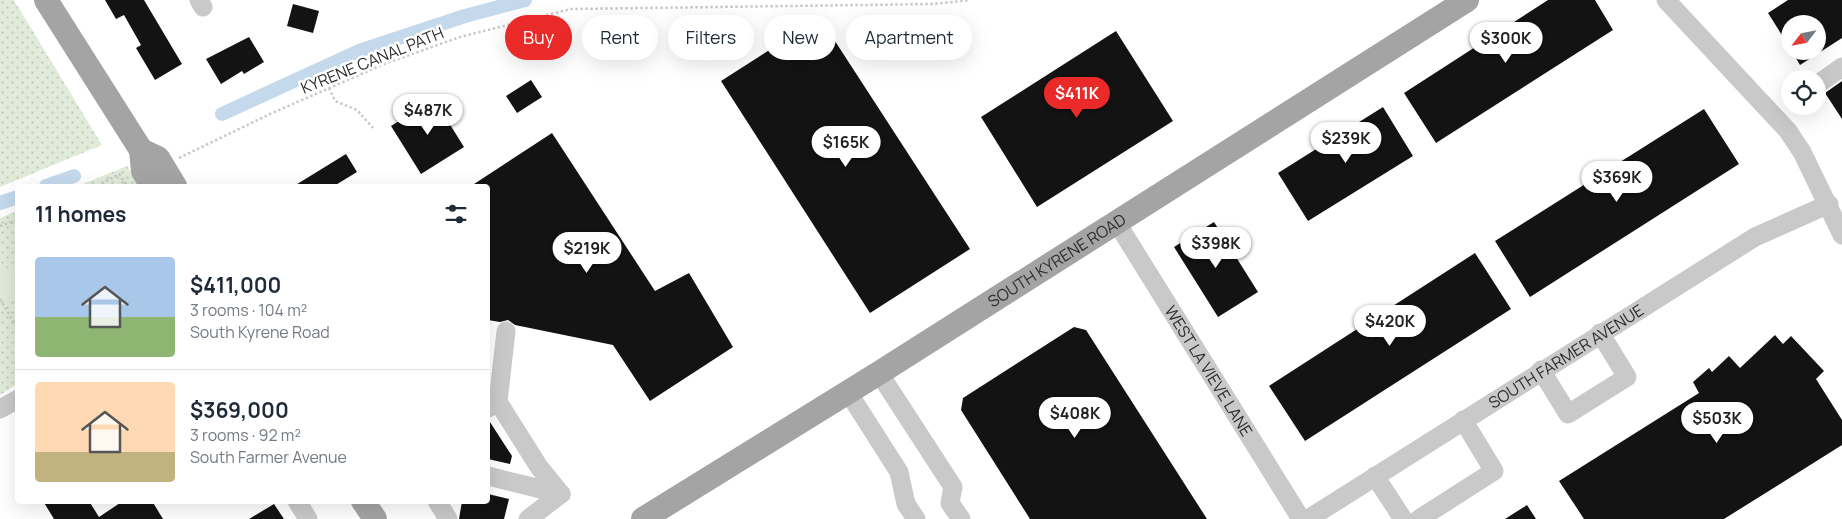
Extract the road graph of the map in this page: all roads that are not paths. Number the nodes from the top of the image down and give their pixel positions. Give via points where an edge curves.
1 (46, 0) edge
2 (1467, 0) edge
3 (1666, 0) edge
4 (1842, 67) edge
5 (1826, 78) edge
6 (141, 150) junction
7 (151, 184) edge
8 (174, 184) edge
9 (1829, 204) junction
10 (1117, 223) junction
11 (1842, 235) edge
12 (506, 330) dead end
13 (1600, 333) junction
14 (1541, 370) junction
15 (879, 373) junction
16 (848, 392) junction
17 (15, 401) edge
18 (493, 405) edge
19 (0, 410) edge
20 (1463, 420) junction
21 (490, 476) edge
22 (1375, 476) junction
23 (561, 494) junction
24 (299, 504) edge
25 (365, 504) edge
26 (438, 504) edge
27 (308, 519) edge
28 (375, 519) edge
29 (448, 519) edge
30 (528, 519) edge
31 (643, 519) edge
32 (916, 519) edge
33 (960, 519) edge
34 (1300, 519) edge
35 (1308, 519) edge
36 (1404, 519) edge
37 (1419, 519) edge

1 - 6 main road
2 - 10 main road, SOUTH KYRENE ROAD
3 - 9 street via 1788,131
4 - 5 street
6 - 7 main road via 142,171
6 - 8 main road via 158,158
9 - 11 street
9 - 13 street, SOUTH FARMER AVENUE via 1755,237
10 - 15 main road, SOUTH KYRENE ROAD
10 - 34 street, WEST LA VIEVE LANE
12 - 18 street
13 - 14 street, SOUTH FARMER AVENUE
13 - 14 street via 1627,377 1568,414
14 - 20 street, SOUTH FARMER AVENUE
15 - 16 main road, SOUTH KYRENE ROAD
15 - 33 street via 953,487 950,503
16 - 31 main road, SOUTH KYRENE ROAD
16 - 32 street via 899,472 906,504
17 - 19 street
18 - 23 street
20 - 22 street, SOUTH FARMER AVENUE
20 - 37 street via 1494,471
21 - 23 street
22 - 35 street, SOUTH FARMER AVENUE
22 - 36 street
23 - 30 street
24 - 27 street
25 - 28 main road
26 - 29 street

